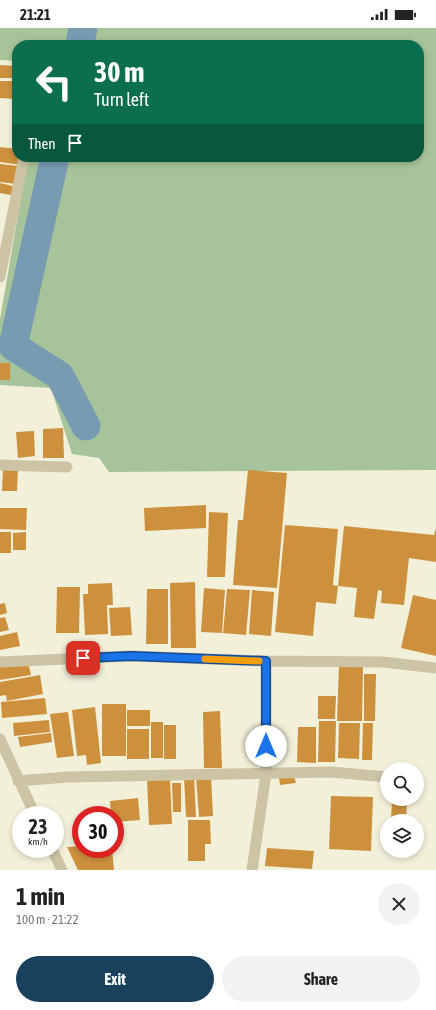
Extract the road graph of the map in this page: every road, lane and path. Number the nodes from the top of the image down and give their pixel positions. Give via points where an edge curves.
1 (23, 162) edge
2 (0, 277) edge
3 (0, 465) edge
4 (66, 467) dead end
5 (266, 661) junction
6 (0, 662) edge
7 (436, 668) edge
8 (0, 739) edge
9 (266, 774) junction
10 (380, 776) edge
11 (18, 781) junction
12 (30, 806) edge
13 (56, 858) edge
14 (62, 870) edge
15 (252, 870) edge

1 - 2 street
3 - 4 street
5 - 6 street via 131,656
5 - 7 street via 383,662
5 - 9 street
8 - 11 street
9 - 10 street via 332,772
9 - 11 street via 68,777
9 - 15 street
11 - 12 street
13 - 14 street

